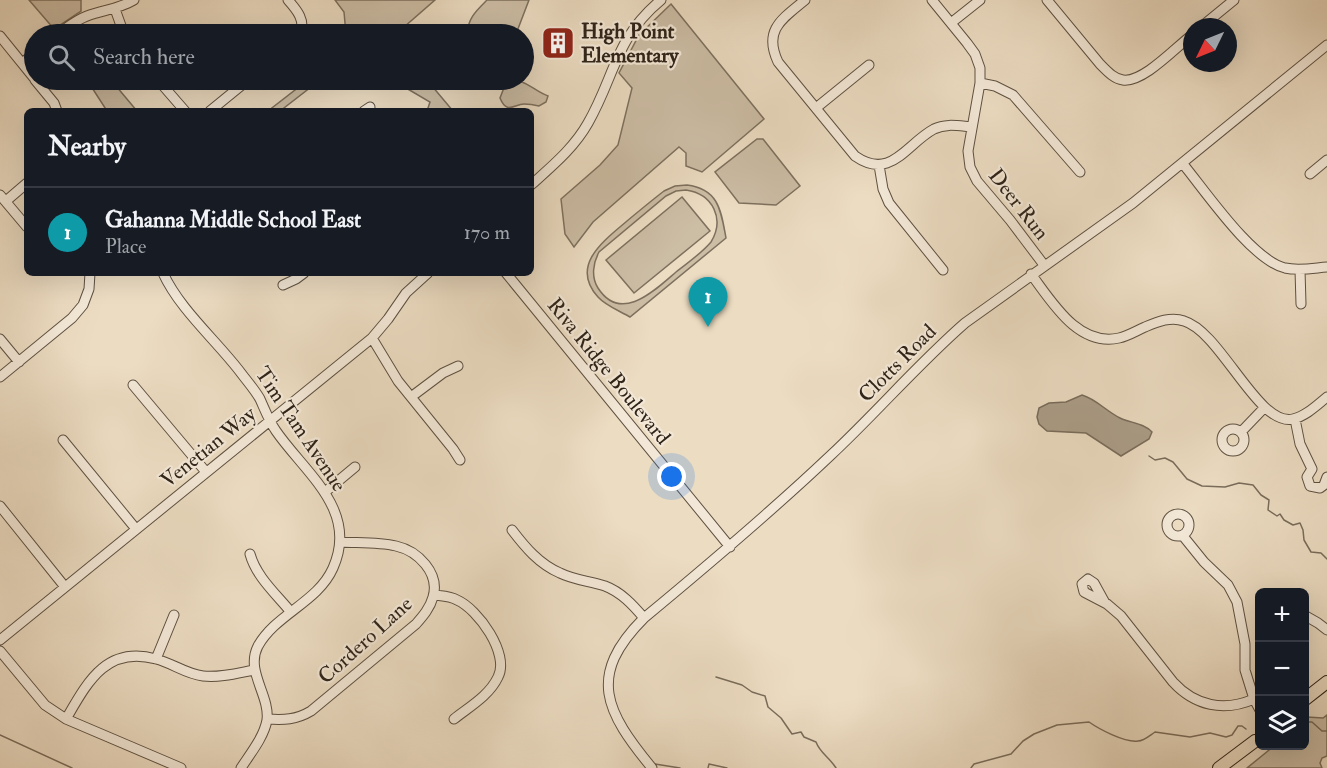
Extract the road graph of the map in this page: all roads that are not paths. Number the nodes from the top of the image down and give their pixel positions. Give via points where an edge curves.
1 (134, 0) edge
2 (288, 0) edge
3 (661, 0) edge
4 (805, 0) edge
5 (932, 0) edge
6 (980, 0) edge
7 (1047, 0) edge
8 (1234, 0) edge
9 (115, 9) junction
10 (1212, 18) edge
11 (951, 23) junction
12 (72, 24) edge
13 (120, 24) edge
14 (301, 24) edge
15 (0, 36) edge
16 (1183, 42) edge
17 (1327, 45) edge
18 (22, 63) joint
19 (24, 65) edge
20 (869, 65) dead end
21 (980, 83) junction
22 (44, 90) edge
23 (167, 90) edge
24 (236, 90) edge
25 (56, 108) edge
26 (182, 108) edge
27 (214, 108) edge
28 (816, 108) junction
29 (972, 127) junction
30 (1327, 160) edge
31 (1183, 164) junction
32 (879, 165) junction
33 (1080, 172) dead end
34 (1310, 174) dead end
35 (534, 181) edge
36 (24, 185) edge
37 (3, 198) edge
38 (24, 223) edge
39 (1044, 265) junction
40 (1327, 267) edge
41 (943, 270) dead end
42 (1300, 270) junction
43 (1032, 274) junction
44 (90, 276) edge
45 (165, 276) edge
46 (300, 276) edge
47 (425, 276) edge
48 (508, 276) edge
49 (283, 285) dead end
50 (1301, 304) dead end
51 (372, 338) junction
52 (0, 339) edge
53 (19, 362) junction
54 (458, 366) dead end
55 (0, 377) edge
56 (133, 384) dead end
57 (411, 397) junction
58 (1327, 397) edge
59 (1264, 408) junction
60 (1295, 419) junction
61 (270, 421) junction
62 (1241, 432) dead end
63 (63, 440) dead end
64 (460, 460) dead end
65 (355, 467) dead end
66 (1312, 469) junction
67 (206, 472) junction
68 (1327, 477) edge
69 (325, 492) junction
70 (0, 506) edge
71 (136, 529) junction
72 (512, 530) dead end
73 (1183, 536) dead end
74 (341, 542) junction
75 (730, 547) junction
76 (250, 554) dead end
77 (65, 587) junction
78 (434, 595) junction
79 (1106, 603) dead end
80 (290, 611) junction
81 (174, 615) dead end
82 (644, 618) junction
83 (1309, 618) edge
84 (1327, 630) edge
85 (0, 640) edge
86 (0, 651) edge
87 (156, 659) junction
88 (254, 670) junction
89 (1327, 682) edge
90 (1309, 697) edge
91 (1254, 699) joint
92 (66, 719) junction
93 (267, 719) junction
94 (454, 719) dead end
95 (1255, 742) edge
96 (1255, 743) edge
97 (181, 768) edge
98 (241, 768) edge
99 (652, 768) edge
100 (1219, 768) edge
101 (1227, 768) edge

1 - 9 street
2 - 14 street
3 - 35 street via 625,40 598,104 578,139
4 - 28 street via 781,20 772,42 778,62
5 - 11 street, Deer Run
6 - 11 street
7 - 16 street via 1100,64 1121,80 1134,80
8 - 10 street
9 - 12 street
9 - 13 street
11 - 21 street, Deer Run via 975,54
15 - 18 street
17 - 31 street, Clotts Road
18 - 19 street
20 - 28 street
21 - 29 street, Deer Run
21 - 33 street via 1013,94
22 - 25 street
23 - 26 street
24 - 27 street
28 - 32 street via 855,156
29 - 32 street via 951,125 934,129 892,162
29 - 39 street, Deer Run via 968,151 977,181
30 - 34 street
31 - 39 street, Clotts Road
31 - 42 street via 1253,249 1270,262
32 - 41 street via 889,203
36 - 37 street
37 - 38 street
39 - 43 street, Clotts Road
40 - 42 street
42 - 50 street
43 - 59 street via 1060,312 1089,335 1119,338 1168,319 1197,326
43 - 75 street, Clotts Road via 942,342 833,453
44 - 53 street via 83,305
45 - 61 street, Tim Tam Avenue via 252,388
46 - 49 street
47 - 51 street, Venetian Way via 406,293
48 - 75 street, Riva Ridge Boulevard
51 - 57 street
51 - 61 street, Venetian Way
52 - 53 street
53 - 55 street
54 - 57 street
56 - 67 street
57 - 64 street
58 - 60 street
59 - 60 street via 1277,418
59 - 62 street
60 - 66 street via 1300,444
61 - 67 street, Venetian Way
61 - 69 street, Tim Tam Avenue
63 - 71 street
65 - 69 street
66 - 68 street via 1321,468
66 - 68 street via 1306,477 1310,486 1320,488
67 - 71 street, Venetian Way
69 - 74 street, Tim Tam Avenue via 337,516
70 - 77 street
71 - 77 street, Venetian Way
72 - 82 street via 544,565 621,594
73 - 91 street via 1228,585 1237,602 1245,644 1245,670
74 - 78 street, Cordero Lane via 396,546 413,552 427,566
74 - 80 street, Tim Tam Avenue via 333,569 315,591
75 - 82 street, Clotts Road
76 - 80 street via 260,576
77 - 85 street, Venetian Way
78 - 93 street, Cordero Lane via 416,624 311,711 300,718
78 - 94 street via 458,600 499,648 499,676 483,696
79 - 91 street via 1129,624 1181,691 1210,705 1241,705
80 - 88 street, Tim Tam Avenue via 267,631 257,649
81 - 87 street
82 - 99 street, Clotts Road via 630,632 612,662 609,692 618,723
83 - 84 street
86 - 92 street via 45,705
87 - 88 street via 204,676
87 - 92 street via 134,655 116,659 102,668
88 - 93 street
89 - 90 main road
92 - 97 street
93 - 98 street
95 - 100 main road
96 - 101 main road

